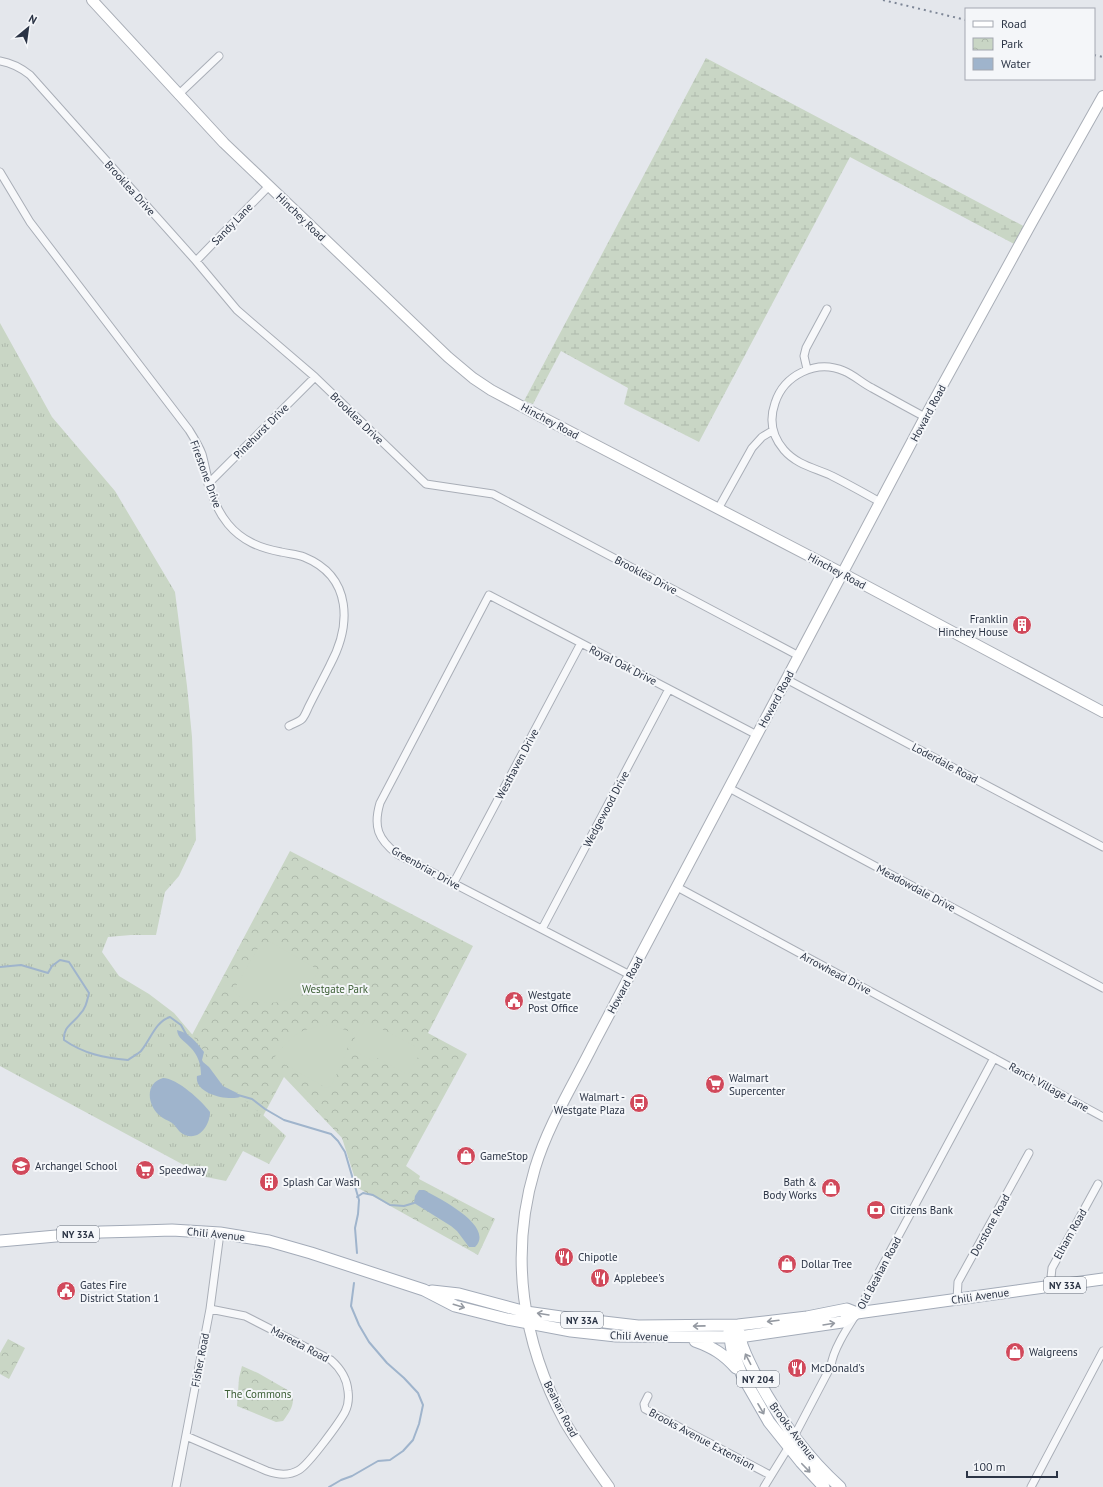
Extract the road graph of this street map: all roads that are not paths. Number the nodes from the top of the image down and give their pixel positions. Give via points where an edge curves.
1 (92, 0) edge
2 (219, 56) dead end
3 (0, 60) edge
4 (178, 95) junction
5 (1103, 96) edge
6 (0, 172) edge
7 (269, 186) junction
8 (196, 261) junction
9 (827, 309) dead end
10 (807, 369) junction
11 (314, 377) junction
12 (925, 417) junction
13 (772, 431) junction
14 (208, 484) junction
15 (880, 502) junction
16 (718, 509) junction
17 (842, 573) junction
18 (490, 595) joint
19 (582, 643) junction
20 (799, 656) junction
21 (786, 679) junction
22 (669, 689) junction
23 (1103, 712) edge
24 (288, 726) dead end
25 (757, 735) junction
26 (729, 788) junction
27 (1103, 847) edge
28 (453, 884) junction
29 (677, 888) junction
30 (542, 929) junction
31 (630, 975) junction
32 (1103, 988) edge
33 (994, 1058) junction
34 (1103, 1117) edge
35 (1029, 1153) dead end
36 (1098, 1184) dead end
37 (220, 1233) junction
38 (0, 1241) edge
39 (1103, 1279) edge
40 (1050, 1287) junction
41 (424, 1290) junction
42 (957, 1299) junction
43 (210, 1309) junction
44 (526, 1312) junction
45 (857, 1314) junction
46 (528, 1324) junction
47 (733, 1325) junction
48 (687, 1338) junction
49 (735, 1338) junction
50 (1103, 1352) edge
51 (742, 1375) junction
52 (648, 1396) dead end
53 (794, 1435) junction
54 (186, 1436) junction
55 (788, 1448) junction
56 (770, 1475) junction
57 (176, 1487) edge
58 (609, 1487) edge
59 (764, 1487) edge
60 (824, 1487) edge
61 (840, 1487) edge
62 (1031, 1487) edge

1 - 4 street, Hinchey Road
2 - 4 street
3 - 8 street, Brooklea Drive via 19,67 30,75
4 - 7 street, Hinchey Road
5 - 12 street, Howard Road
6 - 14 street, Firestone Drive via 30,222 190,430 202,454
7 - 8 street, Sandy Lane
7 - 16 street, Hinchey Road via 472,378
8 - 11 street, Brooklea Drive via 237,310
9 - 10 street via 806,348 804,356
10 - 12 street via 830,367 843,370
10 - 13 street via 784,386 777,398 772,411
11 - 14 street, Pinehurst Drive
11 - 20 street, Brooklea Drive via 426,484 493,494
12 - 15 street, Howard Road
13 - 15 street via 784,450 795,460 834,477
13 - 16 street via 752,448
14 - 24 street, Firestone Drive via 225,520 242,537 258,546 312,561 325,571 339,589 345,614 335,656 302,720
15 - 17 street, Howard Road
16 - 17 street, Hinchey Road
17 - 20 street, Howard Road
17 - 23 street, Hinchey Road
18 - 19 street, Royal Oak Drive
18 - 28 street, Greenbriar Drive via 380,803 376,816 376,827 388,848
19 - 22 street, Royal Oak Drive
19 - 28 street, Westhaven Drive
20 - 21 street, Howard Road
21 - 25 street, Howard Road
21 - 27 street, Loderdale Road
22 - 25 street, Royal Oak Drive
22 - 30 street, Wedgewood Drive
25 - 26 street, Howard Road
26 - 29 street, Howard Road
26 - 32 street, Meadowdale Drive
28 - 30 street, Greenbriar Drive
29 - 31 street, Howard Road
29 - 33 street, Arrowhead Drive
30 - 31 street, Greenbriar Drive
31 - 44 street, Howard Road via 557,1115 535,1167 521,1241 522,1287
33 - 34 street, Ranch Village Lane
33 - 45 street, Old Beahan Road
35 - 42 street, Dorstone Road via 958,1282
36 - 40 street, Elham Road via 1052,1268
37 - 38 main road, Chili Avenue / NY 33A via 141,1230
37 - 41 main road, Chili Avenue / NY 33A via 269,1241
37 - 43 street, Fisher Road
39 - 40 main road, Chili Avenue / NY 33A
40 - 42 main road, Chili Avenue / NY 33A
41 - 44 main road, Chili Avenue / NY 33A via 459,1294
41 -> 46 main road, Chili Avenue / NY 33A via 455,1306
42 - 45 main road, Chili Avenue / NY 33A
43 - 54 street, Fisher Road
43 - 54 street, Mareeta Road via 245,1316 331,1360 345,1377 348,1403 340,1420 308,1462 300,1470 289,1474 267,1471
44 - 46 street, Howard Road
47 -> 44 main road, Chili Avenue / NY 33A via 638,1326
45 -> 47 main road, Chili Avenue / NY 33A via 847,1309
49 -> 45 main road, Chili Avenue / NY 33A via 842,1322
45 - 53 street, Old Beahan Road via 849,1325 831,1366
46 - 48 main road, Chili Avenue / NY 33A via 616,1336
46 - 58 street, Beahan Road via 555,1401 566,1423
47 - 49 main road, Brooks Avenue
48 - 49 main road, Chili Avenue / NY 33A
48 - 51 main road, NY 204 via 718,1351
49 - 51 main road, Brooks Avenue via 732,1350
53 -> 49 main road, Brooks Avenue / NY 204 via 764,1391
50 - 62 street
51 -> 55 main road, Brooks Avenue / NY 204 via 769,1422
52 - 56 street, Brooks Avenue Extension via 644,1404 646,1409
53 - 55 street, Old Beahan Road
53 - 61 main road, Brooks Avenue / NY 204
54 - 57 street, Fisher Road
55 - 56 street, Old Beahan Road
55 -> 60 main road, Brooks Avenue / NY 204
56 - 59 street, Old Beahan Road

